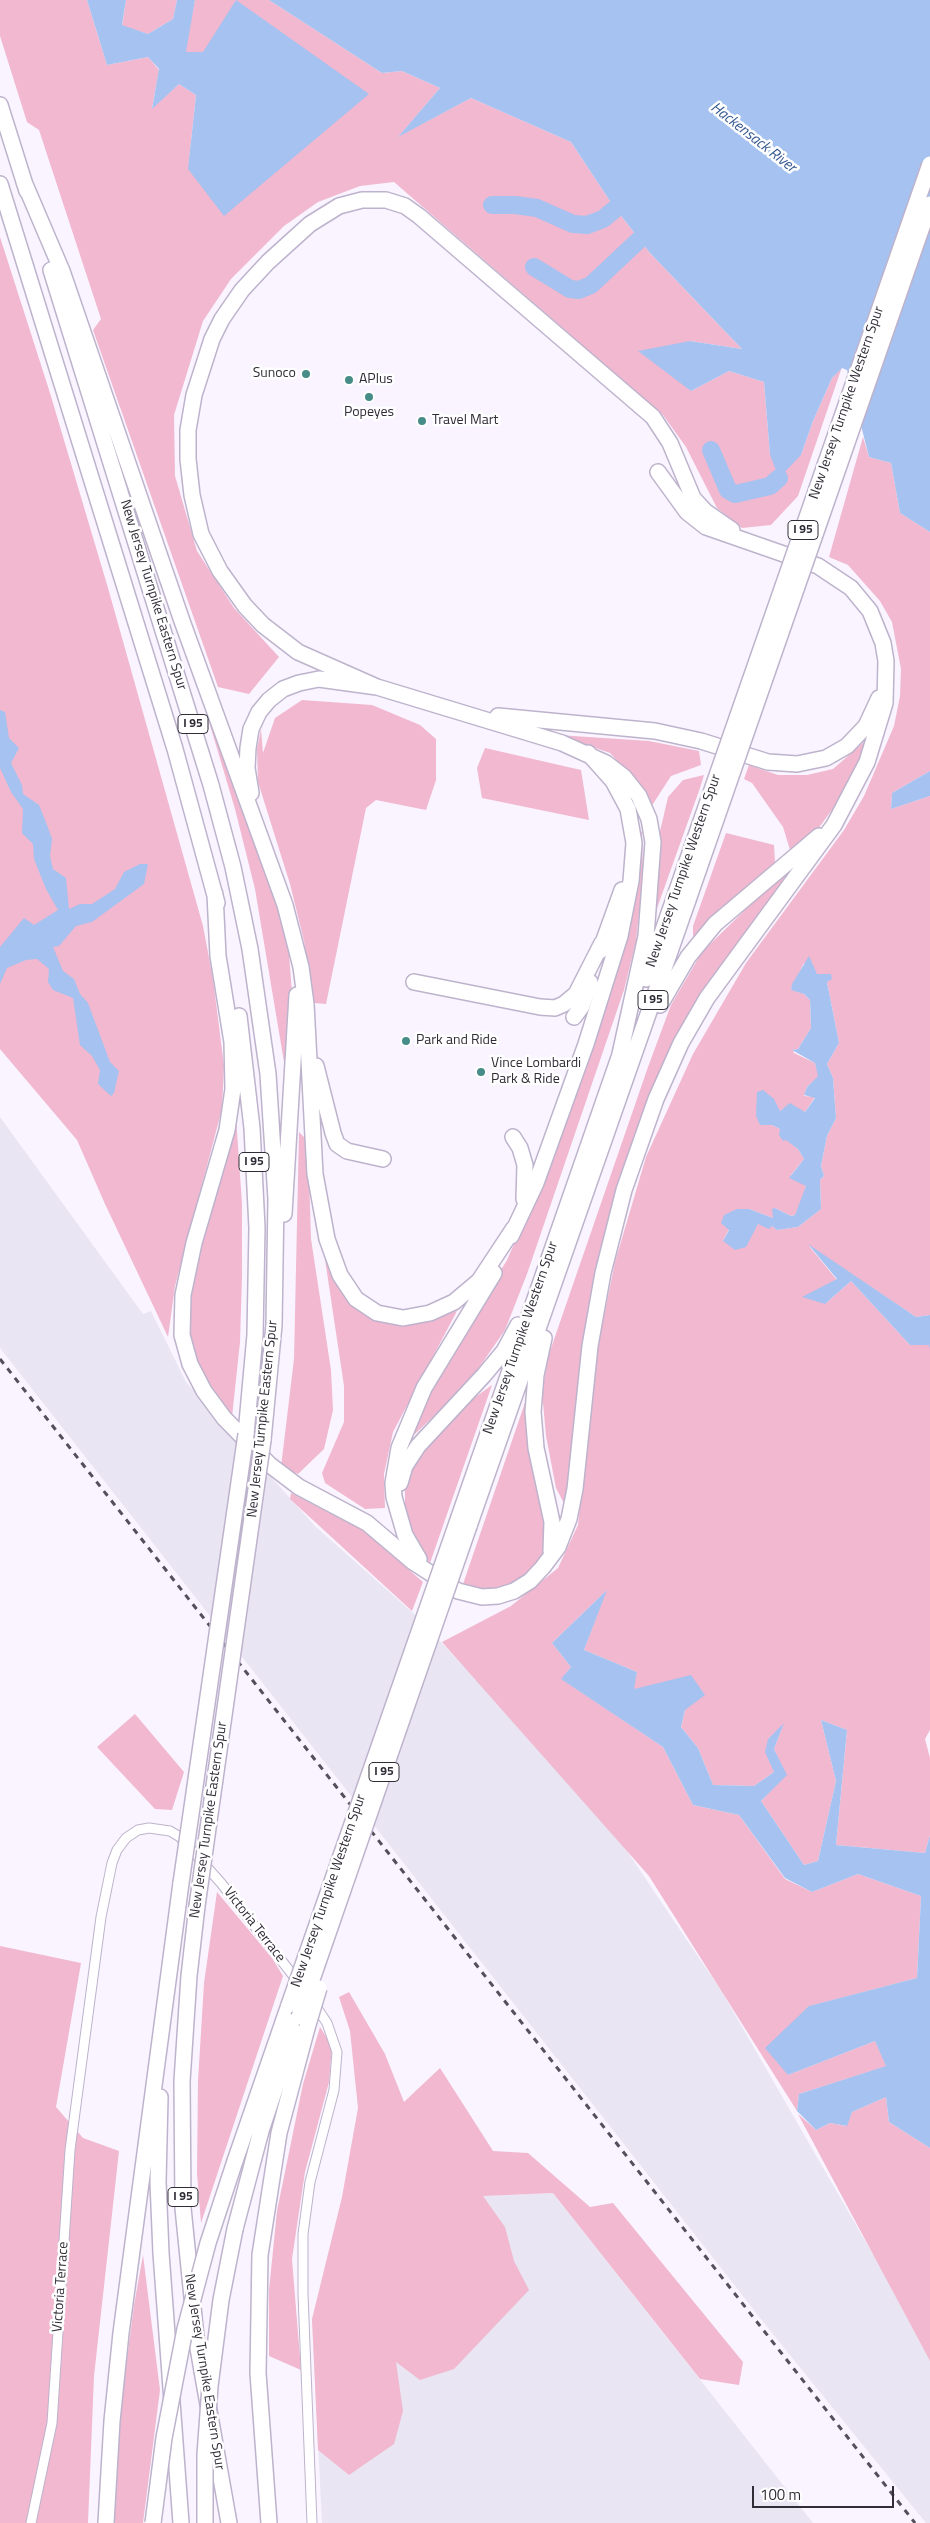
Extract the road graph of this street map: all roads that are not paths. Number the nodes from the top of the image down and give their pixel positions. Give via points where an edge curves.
1 (0, 105) edge
2 (930, 164) edge
3 (24, 182) junction
4 (0, 184) edge
5 (930, 204) edge
6 (658, 472) dead end
7 (772, 549) junction
8 (885, 680) junction
9 (376, 687) junction
10 (443, 706) junction
11 (588, 753) junction
12 (846, 802) junction
13 (265, 846) junction
14 (633, 866) junction
15 (215, 894) junction
16 (682, 898) junction
17 (292, 932) junction
18 (602, 943) junction
19 (414, 982) dead end
20 (574, 1016) dead end
21 (308, 1020) junction
22 (620, 1054) junction
23 (618, 1100) junction
24 (513, 1137) dead end
25 (383, 1159) dead end
26 (566, 1209) junction
27 (522, 1210) junction
28 (514, 1228) junction
29 (562, 1260) junction
30 (276, 1282) junction
31 (397, 1512) junction
32 (464, 1521) junction
33 (548, 1560) junction
34 (432, 1575) junction
35 (298, 2016) junction
36 (160, 2036) junction
37 (31, 2523) edge
38 (106, 2523) edge
39 (153, 2523) edge
40 (181, 2523) edge
41 (205, 2523) edge
42 (229, 2523) edge
43 (269, 2523) edge
44 (312, 2523) edge

1 - 3 highway, New Jersey Turnpike Eastern Spur / I 95
2 - 16 highway, New Jersey Turnpike Western Spur / I 95, bridge
3 - 13 highway via 62,271 182,621
3 - 30 highway, New Jersey Turnpike Eastern Spur / I 95 via 197,737 237,886 258,997 270,1087 276,1192
4 - 15 highway, New Jersey Turnpike Eastern Spur / I 95 via 177,756
5 - 16 highway, New Jersey Turnpike Western Spur / I 95, bridge
6 - 7 highway via 683,508 701,524 721,534
7 - 8 highway via 827,570 858,595 881,635 886,661
7 - 9 highway via 730,530 706,512 689,492 670,443 653,417 419,216 405,206 386,200 370,199 346,204 310,224 275,255 228,310 212,339 194,395 188,430 188,459 201,534 220,571 245,606 263,625 298,652
8 - 10 highway via 871,718 854,740 826,758 796,764 759,760 701,741 655,731 525,720
8 - 12 highway via 883,713 877,736
9 - 10 highway
9 - 13 highway via 329,680 299,683 276,694 259,712 249,738 247,768
10 - 11 highway
11 - 14 highway via 614,781 628,809 634,843
11 - 22 highway via 630,783 643,804 652,834 646,936
12 - 23 highway via 814,840 732,908 695,948 666,992 644,1049
12 - 33 highway via 829,833 707,998 681,1043 656,1100 632,1166 607,1253 590,1346 573,1500 562,1538
13 - 17 highway
14 - 18 highway
14 - 27 highway via 623,922 596,1014 536,1183
15 - 34 highway via 218,956 232,1042 233,1089 227,1130 185,1282 182,1327 186,1354 199,1383 218,1410 270,1465 298,1487 372,1526
15 - 36 highway, New Jersey Turnpike Eastern Spur / I 95, bridge via 243,1042 256,1185 256,1314 246,1434
16 - 22 highway, New Jersey Turnpike Western Spur / I 95
16 - 23 highway, New Jersey Turnpike Western Spur / I 95
17 - 21 highway via 301,967
17 - 30 highway via 296,1027 286,1194
18 - 19 highway via 579,990 568,1002 555,1008
18 - 20 highway via 584,1002
21 - 25 highway via 335,1141 347,1151
21 - 28 highway via 318,1192 333,1260 343,1282 356,1298 377,1313 394,1317 412,1317 438,1310 458,1299 479,1281
22 - 26 highway, New Jersey Turnpike Western Spur / I 95
23 - 29 highway, New Jersey Turnpike Western Spur / I 95
24 - 27 highway via 525,1165
26 - 31 highway via 545,1247 518,1323 504,1351 409,1459 400,1482
26 - 32 highway, New Jersey Turnpike Western Spur / I 95
27 - 28 highway
28 - 31 highway via 496,1269 432,1374 408,1422 395,1467 393,1491
29 - 32 highway, New Jersey Turnpike Western Spur / I 95
29 - 33 highway via 538,1362 533,1401 536,1448 552,1522 553,1537
30 - 42 highway, New Jersey Turnpike Eastern Spur / I 95, bridge via 263,1440 197,1906 182,2081 183,2208 196,2337
31 - 34 highway via 408,1543
32 - 35 highway, New Jersey Turnpike Western Spur / I 95, bridge
32 - 35 highway, New Jersey Turnpike Western Spur / I 95, bridge via 344,1885 337,1929
33 - 34 highway via 530,1581 498,1596 464,1594
35 - 39 highway, New Jersey Turnpike Western Spur / I 95, bridge via 235,2161 204,2256 180,2350
35 - 41 highway, New Jersey Turnpike Western Spur / I 95, bridge via 261,2131 235,2229 221,2300 205,2455
35 - 43 highway via 260,2255 258,2323
36 - 38 highway, New Jersey Turnpike Eastern Spur / I 95 via 118,2360
36 - 40 highway via 160,2252
37 - 44 street, Victoria Terrace via 52,2423 70,2150 107,1880 117,1850 126,1838 138,1830 149,1828 170,1831 192,1848 319,2010 334,2038 337,2072 310,2182 303,2234

